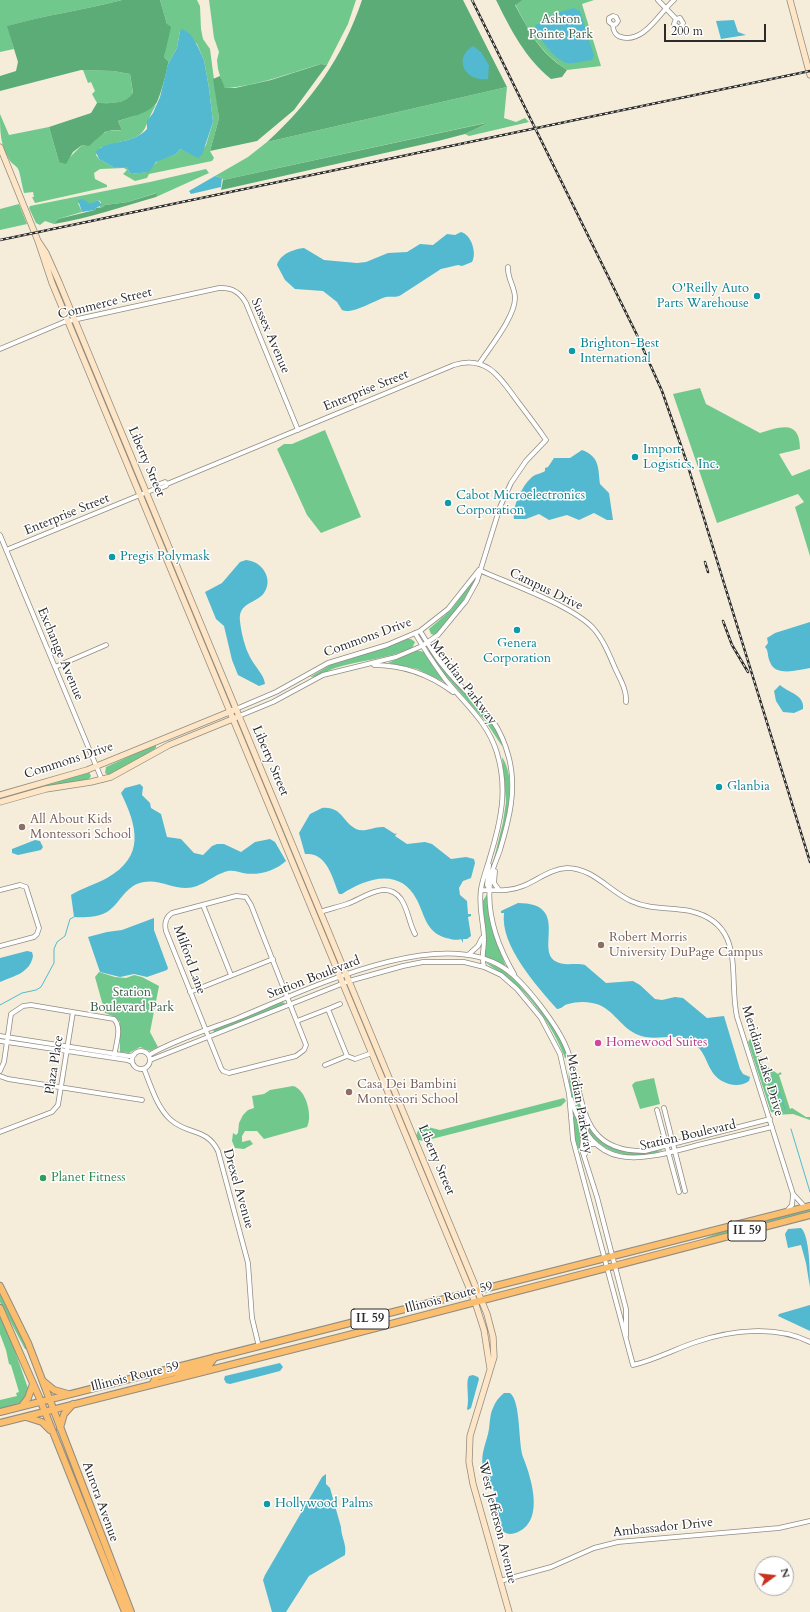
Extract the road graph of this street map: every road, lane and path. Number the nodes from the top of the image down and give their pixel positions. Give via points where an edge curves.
1 (658, 0) edge
2 (674, 0) edge
3 (790, 0) edge
4 (665, 8) junction
5 (676, 19) dead end
6 (613, 25) dead end
7 (810, 75) edge
8 (0, 147) edge
9 (508, 267) dead end
10 (195, 293) joint
11 (71, 320) junction
12 (0, 349) edge
13 (479, 364) junction
14 (298, 430) junction
15 (144, 494) junction
16 (0, 535) edge
17 (6, 550) junction
18 (479, 570) junction
19 (420, 631) junction
20 (415, 633) junction
21 (428, 642) junction
22 (106, 645) dead end
23 (422, 646) junction
24 (360, 665) junction
25 (55, 666) junction
26 (462, 699) junction
27 (626, 702) dead end
28 (233, 710) junction
29 (236, 717) junction
30 (96, 766) junction
31 (102, 780) junction
32 (0, 795) edge
33 (0, 802) edge
34 (489, 862) junction
35 (494, 866) junction
36 (0, 890) edge
37 (481, 890) junction
38 (490, 890) junction
39 (499, 890) junction
40 (203, 905) junction
41 (491, 910) junction
42 (320, 912) junction
43 (483, 933) junction
44 (416, 934) dead end
45 (0, 946) edge
46 (468, 955) junction
47 (273, 958) junction
48 (482, 958) junction
49 (484, 967) junction
50 (346, 974) junction
51 (231, 975) junction
52 (340, 977) junction
53 (516, 978) junction
54 (349, 981) junction
55 (343, 984) junction
56 (190, 992) junction
57 (288, 998) junction
58 (340, 1004) dead end
59 (291, 1005) junction
60 (328, 1009) junction
61 (73, 1012) junction
62 (297, 1020) junction
63 (206, 1031) junction
64 (0, 1036) edge
65 (208, 1038) junction
66 (7, 1040) junction
67 (0, 1041) edge
68 (67, 1049) junction
69 (372, 1053) junction
70 (134, 1055) junction
71 (114, 1056) junction
72 (347, 1056) junction
73 (149, 1057) junction
74 (132, 1062) junction
75 (325, 1066) dead end
76 (144, 1069) junction
77 (0, 1071) edge
78 (0, 1076) edge
79 (62, 1088) junction
80 (569, 1094) junction
81 (142, 1100) dead end
82 (664, 1108) dead end
83 (657, 1110) dead end
84 (770, 1119) junction
85 (588, 1123) junction
86 (772, 1127) junction
87 (0, 1132) edge
88 (585, 1132) junction
89 (596, 1144) junction
90 (674, 1144) junction
91 (667, 1146) junction
92 (675, 1151) junction
93 (669, 1153) junction
94 (585, 1158) junction
95 (685, 1191) dead end
96 (679, 1192) dead end
97 (793, 1194) junction
98 (807, 1207) edge
99 (786, 1212) junction
100 (810, 1215) edge
101 (612, 1256) junction
102 (605, 1258) junction
103 (614, 1266) junction
104 (608, 1268) junction
105 (0, 1286) edge
106 (479, 1291) junction
107 (471, 1293) junction
108 (482, 1301) junction
109 (475, 1302) junction
110 (0, 1308) edge
111 (626, 1338) junction
112 (810, 1342) edge
113 (259, 1346) junction
114 (215, 1357) junction
115 (178, 1367) junction
116 (490, 1370) junction
117 (178, 1377) junction
118 (43, 1381) junction
119 (33, 1384) junction
120 (153, 1384) junction
121 (70, 1394) junction
122 (50, 1399) junction
123 (40, 1402) junction
124 (72, 1404) junction
125 (22, 1406) junction
126 (54, 1409) junction
127 (0, 1412) edge
128 (44, 1412) junction
129 (26, 1417) junction
130 (0, 1423) edge
131 (60, 1428) junction
132 (51, 1430) junction
133 (810, 1521) edge
134 (500, 1581) junction
135 (125, 1612) edge
136 (131, 1612) edge
137 (509, 1612) edge

1 - 4 street
2 - 4 street
3 - 7 street
4 - 5 street
4 - 6 street via 647,29 635,36 618,36
8 - 11 street, Liberty Street via 52,283
9 - 13 street via 514,292 514,308
10 - 11 street, Commerce Street
10 - 14 street, Sussex Avenue via 225,288 242,296
11 - 12 street, Commerce Street
11 - 15 street, Liberty Street
13 - 14 street, Enterprise Street via 468,362 454,365
13 - 18 street, Enterprise Street via 498,375 546,440 510,483
14 - 15 street, Enterprise Street
15 - 17 street, Enterprise Street
15 - 28 street, Liberty Street
16 - 17 street, Exchange Avenue
17 - 25 street, Exchange Avenue
18 - 19 street, Commons Drive via 448,609
18 - 21 street, Commons Drive via 477,581 466,601 446,627
18 - 27 street, Campus Drive via 565,608 586,621 604,643 624,689
19 - 20 street, Commons Drive
19 - 21 street, Meridian Parkway
20 - 23 street, Meridian Parkway
20 - 28 street, Commons Drive via 387,645 328,663 271,694
21 - 23 street, Commons Drive
21 - 35 street, Meridian Parkway via 444,668 487,712 498,728 506,750 512,778 512,805
22 - 25 street
23 - 24 street, Commons Drive via 386,660
23 - 26 street, Meridian Parkway
24 - 26 street via 387,665 418,672 445,686
24 - 29 street, Commons Drive via 323,675 273,702
25 - 30 street, Exchange Avenue
26 - 34 street, Meridian Parkway via 487,729 502,773 504,793 501,818
28 - 29 street, Liberty Street
28 - 30 street, Commons Drive
29 - 31 street, Commons Drive via 169,745 124,771
29 - 42 street, Liberty Street
29 - 52 street, Liberty Street
30 - 31 street, Exchange Avenue
30 - 32 street, Commons Drive
31 - 33 street, Commons Drive via 46,790
34 - 37 street, Meridian Parkway
34 - 38 street, Meridian Parkway via 487,885
35 - 38 street, Meridian Parkway
35 - 39 street, Meridian Parkway via 494,883
36 - 45 street via 20,885 26,887 39,928 34,937
37 - 38 street, Meridian Lake Drive
37 - 43 street, Meridian Parkway via 480,915
38 - 39 street, Meridian Lake Drive
38 - 41 street, Meridian Parkway
39 - 41 street via 492,897
39 - 84 street, Meridian Lake Drive via 522,886 555,870 574,869 593,875 633,902 654,908 695,913 716,925 732,950 737,1017
40 - 47 street, Milford Lane via 236,896 246,897
40 - 51 street
40 - 56 street, Milford Lane via 172,913 165,924
41 - 53 street, Meridian Parkway via 499,947
42 - 44 street via 374,891 388,891 397,895 404,904
42 - 50 street, Liberty Street
43 - 46 street via 478,946
43 - 48 street, Meridian Parkway
46 - 48 street, Meridian Parkway
46 - 50 street, Station Boulevard via 414,956
47 - 51 street
47 - 57 street, Milford Lane
48 - 49 street, Meridian Parkway
48 - 53 street, Meridian Parkway via 504,968
49 - 54 street, Station Boulevard via 464,962 423,962
49 - 80 street, Meridian Parkway via 511,983 545,1024 560,1054
50 - 52 street, Station Boulevard
50 - 54 street, Liberty Street
51 - 56 street
52 - 55 street, Liberty Street
52 - 57 street, Station Boulevard
53 - 85 street, Meridian Parkway via 554,1024 563,1039
54 - 55 street, Station Boulevard
54 - 106 street, Liberty Street
55 - 59 street, Station Boulevard
55 - 69 street, Liberty Street
56 - 63 street, Milford Lane
57 - 59 street, Milford Lane
57 - 63 street, Station Boulevard
58 - 60 street
59 - 62 street, Milford Lane
59 - 65 street, Station Boulevard
60 - 62 street
60 - 72 street
61 - 66 street via 23,1006 11,1014
61 - 68 street, Plaza Place
61 - 71 street via 109,1017 116,1021 119,1030
62 - 65 street, Milford Lane via 306,1044 301,1054 229,1073 221,1068
63 - 65 street, Milford Lane
63 - 73 street, Station Boulevard
64 - 66 street
65 - 73 street, Station Boulevard
66 - 67 street
66 - 68 street
66 - 77 street
68 - 71 street
68 - 79 street, Plaza Place
69 - 72 street via 355,1060
69 - 107 street, Liberty Street
70 - 71 street
70 - 73 street via 141,1051
70 - 74 street
71 - 74 street
72 - 75 street
73 - 76 street via 149,1065
74 - 76 street via 137,1068
76 - 113 street, Drexel Avenue via 166,1115 176,1124 208,1137 218,1151 248,1263 252,1318
78 - 79 street via 8,1080
79 - 81 street
79 - 87 street, Plaza Place via 58,1105 52,1112
80 - 88 street, Station Boulevard
80 - 102 street, Meridian Parkway via 573,1140
82 - 90 street
83 - 91 street
84 - 86 street, Meridian Lake Drive
84 - 90 street, Station Boulevard
85 - 88 street, Meridian Parkway
85 - 91 street, Station Boulevard via 605,1141 620,1148 645,1151
86 - 92 street, Station Boulevard
86 - 97 street, Meridian Lake Drive
88 - 89 street, Station Boulevard
88 - 94 street, Meridian Parkway via 582,1141
89 - 93 street, Station Boulevard via 611,1153 629,1158 646,1158
89 - 94 street, Meridian Parkway via 586,1146
90 - 91 street, Station Boulevard
90 - 92 street
91 - 93 street
92 - 93 street, Station Boulevard
92 - 95 street
93 - 96 street
94 - 101 street, Meridian Parkway
97 - 98 street, Meridian Lake Drive
97 - 99 street via 792,1205
98 - 99 main road, Illinois Route 59 / IL 59
99 - 101 main road, Illinois Route 59 / IL 59
100 - 103 main road, Illinois Route 59 / IL 59
101 - 102 main road, Illinois Route 59 / IL 59
101 - 103 street, Meridian Parkway
102 - 104 street, Meridian Parkway
102 - 106 main road, Illinois Route 59 / IL 59
103 - 104 main road, Illinois Route 59 / IL 59
103 - 111 street, Meridian Parkway via 626,1315
104 - 108 main road, Illinois Route 59 / IL 59
104 - 111 street, Meridian Parkway
105 - 118 main road, Aurora Avenue
106 - 107 main road, Illinois Route 59 / IL 59
106 - 108 street, West Jefferson Avenue
107 - 109 street, West Jefferson Avenue
107 - 113 main road, Illinois Route 59 / IL 59
108 - 109 main road, Illinois Route 59 / IL 59
108 - 116 street, West Jefferson Avenue via 494,1344
109 - 116 street, West Jefferson Avenue via 484,1330
109 - 117 main road, Illinois Route 59 / IL 59
110 - 119 main road, Aurora Avenue
111 - 112 street via 633,1366 696,1342 729,1334 775,1333
113 - 114 main road, Illinois Route 59 / IL 59
114 - 115 main road, Illinois Route 59 / IL 59
114 - 117 main road, IL 59 via 209,1365 181,1372
115 - 120 main road, IL 59 via 176,1372 156,1377
115 - 121 main road, Illinois Route 59 / IL 59
116 - 134 street, West Jefferson Avenue via 471,1432 469,1462
117 - 120 main road, Illinois Route 59 / IL 59
118 - 121 main road via 54,1390
118 - 122 main road, Aurora Avenue
119 - 123 main road, Aurora Avenue
119 - 125 main road
120 - 124 main road, Illinois Route 59 / IL 59
121 - 122 main road, Illinois Route 59 / IL 59
122 - 123 main road, Illinois Route 59 / IL 59
122 - 126 main road, Aurora Avenue
123 - 125 main road, Illinois Route 59 / IL 59
123 - 128 main road, Aurora Avenue
124 - 126 main road, Illinois Route 59 / IL 59
124 - 131 main road via 64,1414
125 - 127 main road, Illinois Route 59 / IL 59
126 - 128 main road, Illinois Route 59 / IL 59
126 - 131 main road, Aurora Avenue
128 - 129 main road, Illinois Route 59 / IL 59
128 - 132 main road, Aurora Avenue
129 - 130 main road, Illinois Route 59 / IL 59
129 - 132 main road via 42,1422
131 - 136 main road, Aurora Avenue
132 - 135 main road, Aurora Avenue
133 - 134 street, Ambassador Drive via 779,1528 618,1542 594,1548 551,1567
134 - 137 street, West Jefferson Avenue

